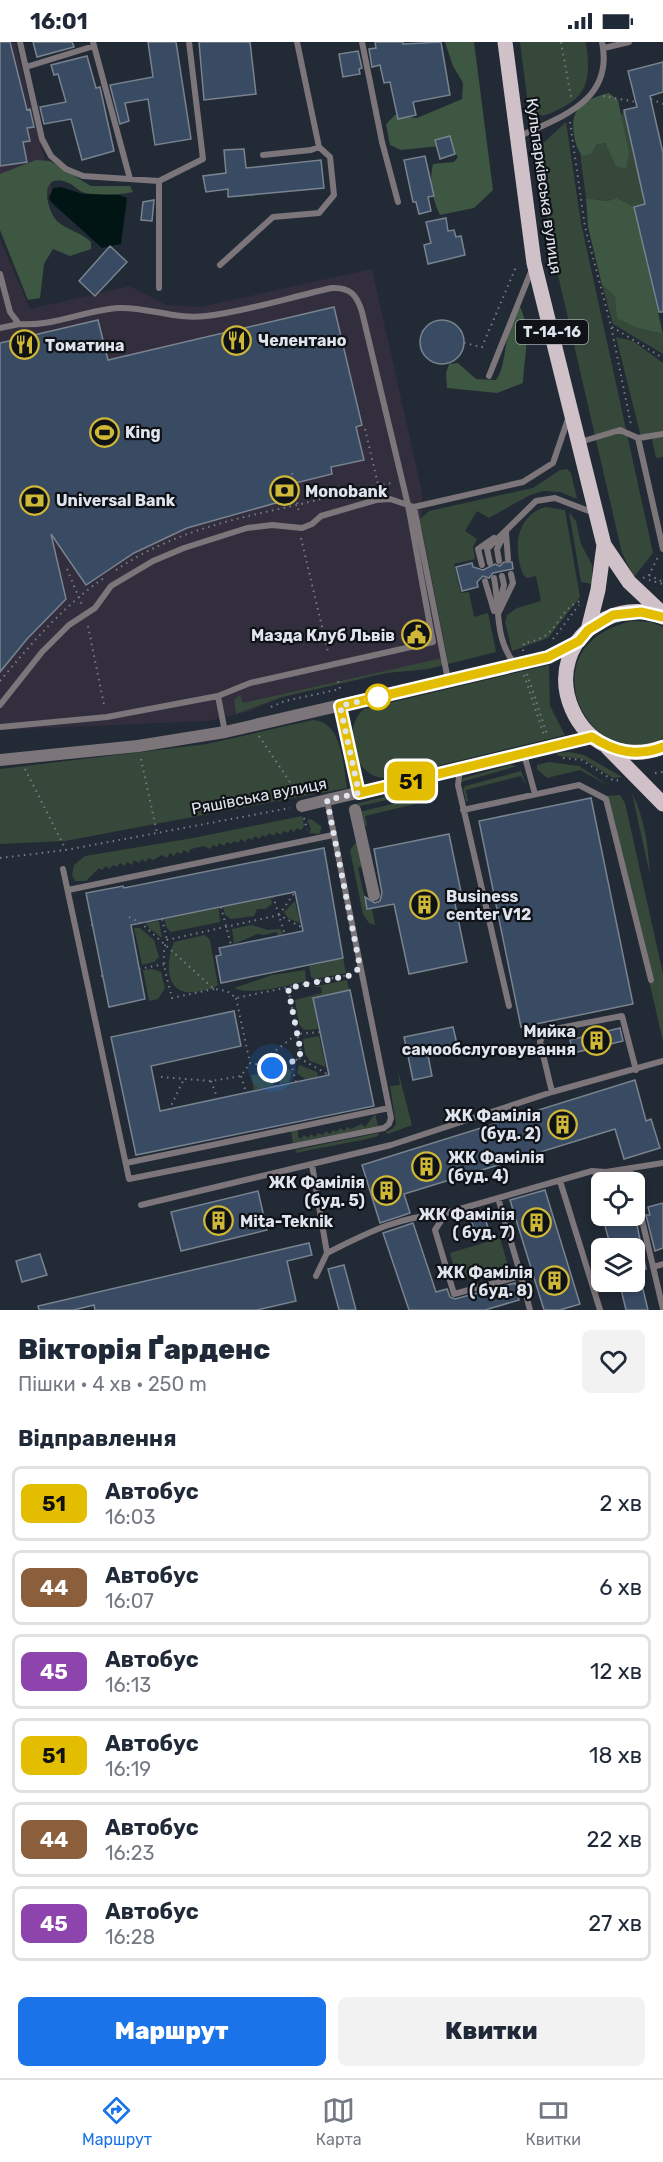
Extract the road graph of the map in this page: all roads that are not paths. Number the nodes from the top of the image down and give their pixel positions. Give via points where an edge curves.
1 (20, 42) edge
2 (189, 42) edge
3 (297, 42) edge
4 (362, 42) edge
5 (505, 42) edge
6 (629, 42) edge
7 (94, 44) edge
8 (603, 45) edge
9 (26, 66) junction
10 (518, 137) junction
11 (319, 147) junction
12 (263, 155) dead end
13 (130, 179) junction
14 (159, 182) junction
15 (398, 202) dead end
16 (534, 263) junction
17 (220, 265) dead end
18 (0, 274) edge
19 (159, 288) dead end
20 (19, 324) junction
21 (0, 328) edge
22 (489, 376) dead end
23 (572, 410) junction
24 (663, 434) edge
25 (636, 438) junction
26 (580, 441) junction
27 (411, 506) junction
28 (597, 514) junction
29 (507, 529) junction
30 (604, 545) junction
31 (660, 548) edge
32 (508, 559) dead end
33 (499, 561) dead end
34 (490, 563) dead end
35 (482, 565) dead end
36 (511, 574) dead end
37 (502, 576) dead end
38 (494, 578) dead end
39 (485, 580) dead end
40 (663, 615) edge
41 (497, 618) junction
42 (584, 635) junction
43 (437, 641) junction
44 (522, 663) junction
45 (448, 680) junction
46 (218, 696) junction
47 (0, 705) edge
48 (340, 706) junction
49 (0, 727) edge
50 (225, 732) junction
51 (592, 737) junction
52 (607, 747) junction
53 (663, 747) edge
54 (524, 753) junction
55 (0, 760) edge
56 (460, 768) junction
57 (359, 793) junction
58 (535, 794) junction
59 (327, 800) junction
60 (301, 802) road end
61 (663, 804) edge
62 (355, 810) dead end
63 (463, 810) junction
64 (333, 835) junction
65 (63, 868) dead end
66 (68, 890) junction
67 (374, 895) dead end
68 (651, 980) dead end
69 (508, 1006) dead end
70 (663, 1061) edge
71 (636, 1070) junction
72 (552, 1092) junction
73 (389, 1108) junction
74 (126, 1163) junction
75 (663, 1163) edge
76 (312, 1165) junction
77 (630, 1168) junction
78 (631, 1172) edge
79 (560, 1180) junction
80 (498, 1198) junction
81 (141, 1205) dead end
82 (446, 1213) junction
83 (644, 1226) edge
84 (327, 1253) junction
85 (663, 1264) edge
86 (653, 1267) junction
87 (316, 1276) dead end
88 (521, 1276) junction
89 (663, 1309) edge
90 (530, 1310) edge
91 (600, 1310) edge

1 - 9 lane
2 - 14 lane via 203,159
3 - 11 lane
4 - 15 lane
5 - 10 main road, Кульпарківська вулиця / Т-14-16
6 - 8 lane
7 - 9 lane
7 - 13 lane
8 - 10 lane via 605,72 593,94 568,113
9 - 13 lane via 42,140 51,156 66,169 83,176
10 - 16 main road, Кульпарківська вулиця / Т-14-16
11 - 12 lane
11 - 17 lane via 330,157 334,195 320,213 273,217
13 - 14 lane
14 - 19 lane
16 - 22 lane
16 - 23 main road, Кульпарківська вулиця / Т-14-16
18 - 20 lane via 10,312
20 - 21 lane
20 - 27 lane via 34,325 117,308 206,316 342,287 352,292 362,312
23 - 26 main road, Кульпарківська вулиця / Т-14-16
23 - 27 lane via 553,463 537,475 523,482
24 - 25 lane
25 - 26 lane via 620,430
25 - 31 lane
26 - 28 main road, Кульпарківська вулиця / Т-14-16
27 - 43 lane
27 - 47 lane via 390,499 376,500 321,516 302,528 247,528 153,561 111,586 95,608 69,625
28 - 29 lane via 545,498 529,506
28 - 30 main road, Кульпарківська вулиця / Т-14-16
29 - 32 lane
29 - 33 lane via 497,549
29 - 34 lane via 488,549
29 - 35 lane via 478,549
30 - 40 main road, Кульпарківська вулиця / Т-14-16 via 629,582
30 - 42 main road, Кульпарківська вулиця / Т-14-16 via 598,590
36 - 41 lane via 513,583
37 - 41 lane via 504,585
38 - 41 lane
39 - 41 lane
40 - 42 main road via 627,612 606,618
41 - 44 lane via 506,653
42 - 44 street via 548,657
42 - 51 main road, Т-14-16 via 566,674 566,692 570,709
43 - 45 lane
43 - 46 lane via 250,684
44 - 45 street
45 - 48 street
46 - 49 lane via 107,717
46 - 50 lane
48 - 50 street
48 - 57 street
50 - 55 street via 138,746
51 - 52 main road, Т-14-16
51 - 54 street, Ряшівська вулиця
52 - 53 main road via 628,753
52 - 61 main road, Т-14-16
54 - 56 street, Ряшівська вулиця
54 - 58 lane
56 - 57 street, Ряшівська вулиця
56 - 63 lane via 458,785
57 - 59 street, Ряшівська вулиця
58 - 63 lane
58 - 68 lane via 579,785 606,799
59 - 60 street, Ряшівська вулиця
59 - 64 lane
62 - 67 street
63 - 69 lane
64 - 66 lane
64 - 73 lane
65 - 66 lane
66 - 74 lane
70 - 71 lane
71 - 72 lane
71 - 72 lane via 622,1016 549,1030 540,1042
72 - 76 lane via 391,1145
73 - 74 lane
73 - 74 lane via 391,1121 384,1128 129,1179
75 - 77 lane
76 - 81 lane
76 - 84 lane
77 - 78 lane
77 - 79 lane via 592,1171
79 - 80 lane
79 - 91 lane
80 - 82 lane
80 - 88 lane
82 - 84 lane via 411,1216 381,1226
82 - 88 lane via 435,1230 454,1294
83 - 86 lane
84 - 87 lane
85 - 86 lane
86 - 89 lane
88 - 90 lane

